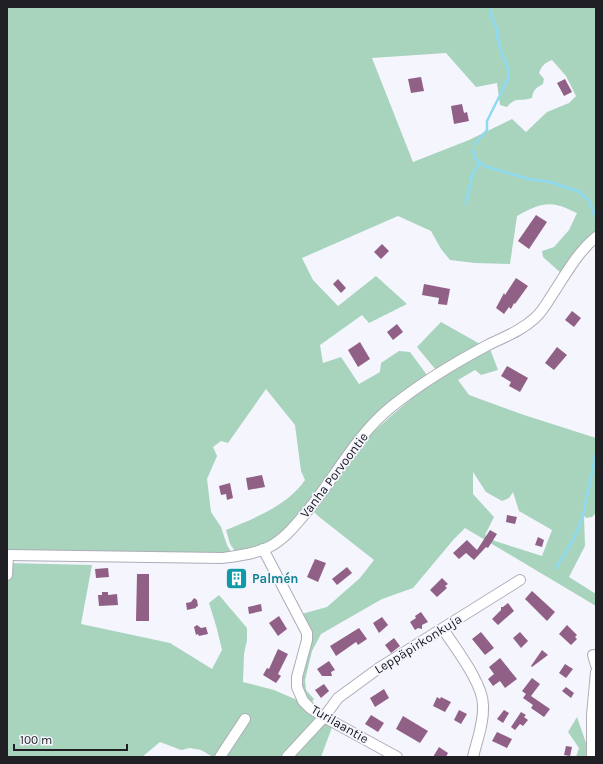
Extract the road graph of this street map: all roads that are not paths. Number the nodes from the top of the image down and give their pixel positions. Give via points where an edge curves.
1 (596, 237) edge
2 (263, 549) junction
3 (8, 555) edge
4 (7, 575) edge
5 (520, 580) dead end
6 (443, 629) junction
7 (593, 655) dead end
8 (596, 665) edge
9 (596, 672) edge
10 (324, 716) junction
11 (245, 719) dead end
12 (220, 757) edge
13 (287, 757) edge
14 (397, 757) edge
15 (473, 757) edge
16 (592, 757) edge

1 - 2 street, Vanha Porvoontie via 574,260 547,304 535,318 516,332 434,376 391,407 366,431 294,527
2 - 3 street, Vanha Porvoontie via 222,558
2 - 10 street, Turilaantie via 307,633 308,640 297,678 297,687 303,701
3 - 4 street
5 - 6 street, Leppäpirkonkuja
6 - 10 street, Leppäpirkonkuja via 379,668 338,698
6 - 15 street via 481,691 483,716
7 - 8 street
9 - 16 street via 592,714
10 - 13 street, Leppäpirkonkuja
10 - 14 street, Turilaantie
11 - 12 street

